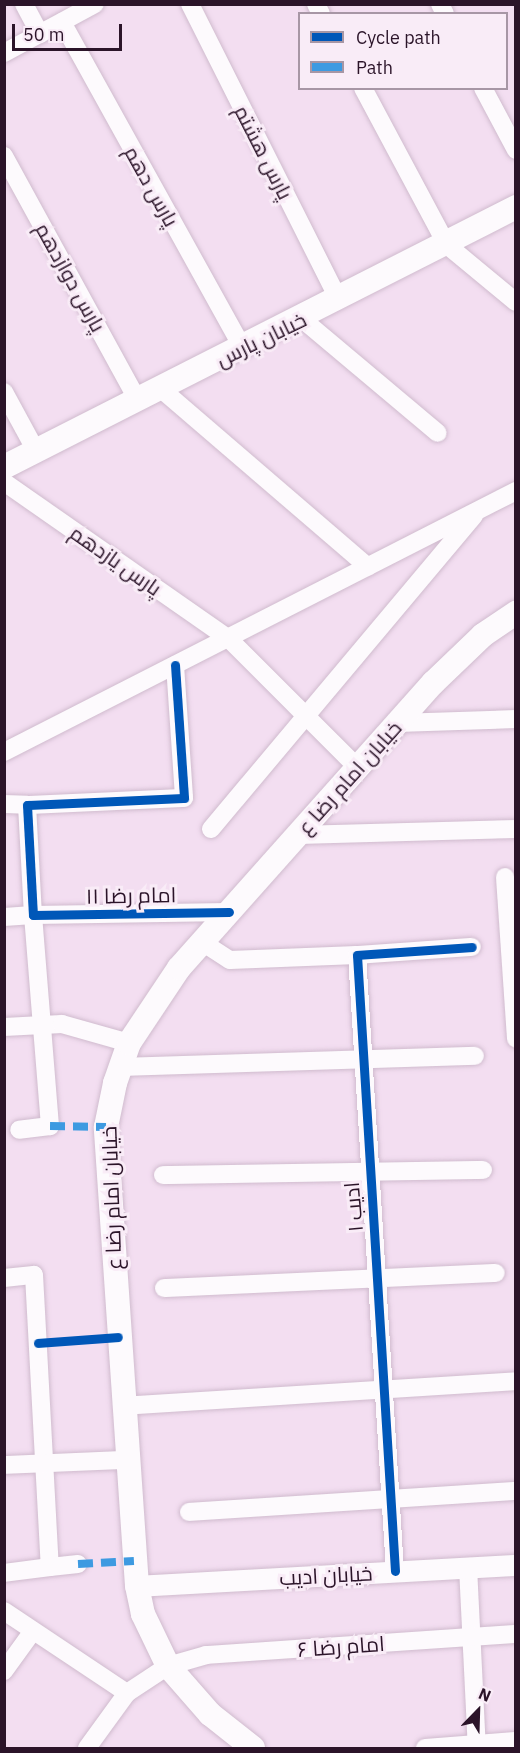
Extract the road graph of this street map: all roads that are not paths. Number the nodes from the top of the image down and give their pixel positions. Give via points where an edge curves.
1 (24, 4) edge
2 (95, 4) edge
3 (190, 4) edge
4 (62, 22) junction
5 (40, 34) junction
6 (4, 53) edge
7 (364, 90) edge
8 (484, 90) edge
9 (516, 150) edge
10 (4, 156) edge
11 (516, 207) edge
12 (447, 245) junction
13 (339, 300) junction
14 (516, 302) edge
15 (302, 319) junction
16 (243, 349) junction
17 (160, 388) junction
18 (4, 392) edge
19 (137, 399) junction
20 (438, 433) dead end
21 (36, 451) junction
22 (4, 467) edge
23 (4, 482) edge
24 (516, 491) edge
25 (479, 510) junction
26 (368, 567) junction
27 (516, 613) edge
28 (228, 638) junction
29 (175, 665) junction
30 (307, 715) junction
31 (516, 719) edge
32 (397, 723) junction
33 (4, 752) edge
34 (358, 768) junction
35 (4, 804) edge
36 (27, 805) junction
37 (210, 829) dead end
38 (516, 829) edge
39 (298, 835) junction
40 (505, 877) dead end
41 (230, 912) junction
42 (33, 915) junction
43 (4, 917) edge
44 (513, 935) edge
45 (202, 942) junction
46 (472, 947) dead end
47 (357, 955) junction
48 (41, 1025) junction
49 (4, 1027) edge
50 (516, 1039) edge
51 (129, 1043) junction
52 (475, 1056) dead end
53 (363, 1062) junction
54 (121, 1067) junction
55 (19, 1130) dead end
56 (367, 1169) junction
57 (483, 1170) dead end
58 (163, 1175) dead end
59 (496, 1273) dead end
60 (4, 1278) edge
61 (377, 1279) junction
62 (164, 1288) dead end
63 (516, 1381) edge
64 (385, 1389) junction
65 (122, 1406) junction
66 (125, 1460) junction
67 (45, 1464) junction
68 (4, 1465) edge
69 (516, 1491) edge
70 (391, 1500) junction
71 (189, 1512) dead end
72 (78, 1564) dead end
73 (516, 1564) edge
74 (50, 1567) junction
75 (468, 1567) junction
76 (395, 1571) junction
77 (4, 1573) edge
78 (137, 1586) junction
79 (4, 1611) edge
80 (33, 1631) junction
81 (516, 1634) edge
82 (472, 1637) junction
83 (168, 1666) junction
84 (4, 1671) edge
85 (128, 1693) junction
86 (516, 1741) edge
87 (477, 1746) edge
88 (87, 1749) edge
89 (253, 1749) edge
90 (425, 1749) edge

1 - 5 street
2 - 4 street
3 - 13 street, پارس‌‌ هشتم
4 - 5 street
4 - 16 street, پارس‌‌ دهم
5 - 6 street
7 - 12 street
8 - 9 street
10 - 19 street, پارس‌‌ دوازدهم
11 - 12 main road, خیابان پارس
12 - 13 main road, خیابان پارس
12 - 14 street
13 - 15 main road, خیابان پارس
15 - 16 main road, خیابان پارس
15 - 20 street
16 - 17 main road, خیابان پارس
17 - 19 main road, خیابان پارس
17 - 26 street
18 - 21 street
19 - 21 main road, خیابان پارس
21 - 22 main road, خیابان پارس
23 - 28 street, پارس‌‌ یازدهم
24 - 25 street
25 - 26 street
25 - 30 street
26 - 28 street
27 - 32 main road, خیابان امام رضا ع via 483,634
28 - 29 street
28 - 30 street, پارس‌‌ یازدهم
29 - 33 street
29 - 36 street via 184,798
30 - 34 street, پارس‌‌ یازدهم
30 - 37 street
31 - 32 street
32 - 34 main road, خیابان امام رضا ع
34 - 39 main road, خیابان امام رضا ع
35 - 36 street
36 - 42 street
38 - 39 street
39 - 41 main road, خیابان امام رضا ع
40 - 44 street
41 - 42 street, امام رضا ۱۱
41 - 45 main road, خیابان امام رضا ع
42 - 43 street, امام رضا ۱۱
42 - 48 street
44 - 50 street
45 - 47 street via 230,960
45 - 51 main road, خیابان امام رضا ع
46 - 47 street
47 - 53 street, ادیب ۱
48 - 49 street
48 - 51 street via 62,1024
48 - 55 street via 50,1126
51 - 54 main road, خیابان امام رضا ع
52 - 53 street
53 - 54 street
53 - 56 street, ادیب ۱
54 - 65 main road, خیابان امام رضا ع via 106,1127
56 - 57 street
56 - 58 street
56 - 61 street, ادیب ۱
59 - 61 street
60 - 67 street via 34,1275
61 - 62 street
61 - 64 street, ادیب ۱
63 - 64 street
64 - 65 street
64 - 70 street, ادیب ۱
65 - 66 main road, خیابان امام رضا ع
66 - 67 street
66 - 78 main road, خیابان امام رضا ع
67 - 68 street
67 - 74 street
69 - 70 street
70 - 71 street
70 - 76 street, ادیب ۱
72 - 74 street
73 - 75 street, خیابان ادیب
74 - 77 street
75 - 76 street, خیابان ادیب
75 - 82 street
76 - 78 street, خیابان ادیب
78 - 83 main road, خیابان امام رضا ع via 143,1614
79 - 80 street
80 - 84 street
80 - 85 street
81 - 82 street, امام رضا ۶
82 - 83 street, امام رضا ۶ via 206,1655
82 - 87 street
83 - 85 street, امام رضا ۶
83 - 89 main road, خیابان امام رضا ع via 210,1714
85 - 88 street, امام رضا ۶
86 - 87 street
87 - 90 street

